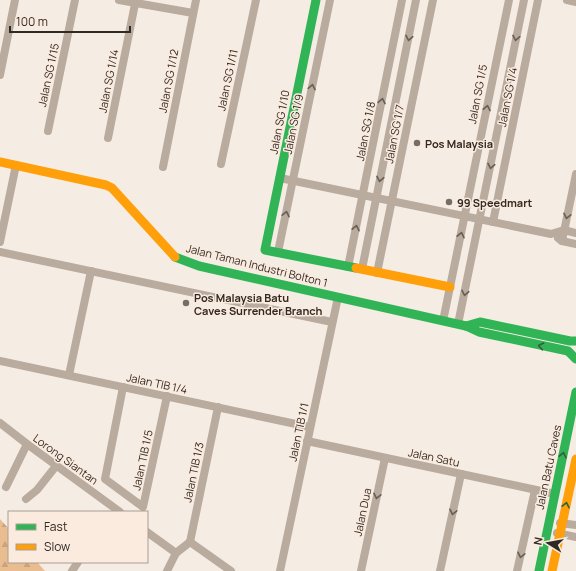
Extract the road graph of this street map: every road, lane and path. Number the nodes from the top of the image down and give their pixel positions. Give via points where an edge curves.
1 (16, 0) edge
2 (75, 0) edge
3 (119, 0) edge
4 (196, 0) edge
5 (256, 0) edge
6 (316, 0) edge
7 (330, 0) edge
8 (402, 0) edge
9 (416, 0) edge
10 (432, 0) edge
11 (509, 0) edge
12 (524, 0) edge
13 (538, 0) edge
14 (567, 0) edge
15 (576, 2) edge
16 (135, 4) junction
17 (193, 13) junction
18 (308, 36) junction
19 (322, 38) junction
20 (0, 75) edge
21 (48, 131) dead end
22 (108, 138) dead end
23 (0, 162) edge
24 (221, 164) dead end
25 (16, 165) junction
26 (163, 167) dead end
27 (576, 174) edge
28 (280, 178) junction
29 (293, 181) junction
30 (363, 195) junction
31 (376, 198) junction
32 (392, 201) junction
33 (465, 216) junction
34 (480, 219) junction
35 (493, 222) junction
36 (564, 230) junction
37 (576, 233) edge
38 (551, 234) junction
39 (562, 241) junction
40 (0, 242) edge
41 (576, 244) edge
42 (0, 252) edge
43 (278, 252) junction
44 (348, 267) junction
45 (362, 269) junction
46 (92, 271) junction
47 (377, 272) junction
48 (450, 287) junction
49 (338, 297) junction
50 (444, 321) junction
51 (332, 322) junction
52 (462, 325) junction
53 (576, 341) edge
54 (576, 359) edge
55 (0, 361) edge
56 (69, 375) junction
57 (123, 387) junction
58 (576, 392) edge
59 (168, 396) junction
60 (218, 407) junction
61 (0, 423) edge
62 (310, 427) junction
63 (307, 441) junction
64 (27, 444) junction
65 (385, 458) junction
66 (576, 460) edge
67 (56, 466) junction
68 (461, 474) junction
69 (6, 488) dead end
70 (535, 490) junction
71 (555, 494) junction
72 (26, 499) dead end
73 (117, 511) edge
74 (550, 521) junction
75 (575, 521) edge
76 (548, 532) junction
77 (148, 533) edge
78 (576, 537) edge
79 (190, 542) junction
80 (568, 548) dead end
81 (176, 553) junction
82 (219, 568) edge
83 (167, 571) edge
84 (231, 571) edge
85 (280, 571) edge
86 (361, 571) edge
87 (440, 571) edge
88 (518, 571) edge
89 (540, 571) edge
90 (552, 571) edge

1 - 20 street
2 - 21 street, Jalan SG 1/15
3 - 16 street
4 - 17 street, Jalan SG 1/12
5 - 24 street, Jalan SG 1/11
6 - 18 main road, Jalan SG 1/10
7 - 19 street, Jalan SG 1/9
30 -> 8 street, Jalan SG 1/8
9 -> 31 street, Jalan SG 1/7
10 - 32 street, Jalan SG 1/7
33 -> 11 street, Jalan SG 1/5
12 -> 34 street, Jalan SG 1/4
13 - 35 street, Jalan SG 1/4
14 - 15 street
16 - 17 street
16 - 22 street, Jalan SG 1/14
17 - 26 street, Jalan SG 1/12
18 - 19 street
18 - 28 main road, Jalan SG 1/10
29 -> 19 street, Jalan SG 1/9
23 - 25 main road, Jalan Taman Industri Bolton 1
25 - 40 street
25 - 49 main road, Jalan Taman Industri Bolton 1 via 112,188 176,258 199,266
27 -> 36 street
28 - 29 street
28 - 43 main road, Jalan SG 1/10 via 265,250
29 - 30 street
43 -> 29 street, Jalan SG 1/9
30 - 31 street
44 -> 30 street, Jalan SG 1/8
31 - 32 street
31 - 45 street, Jalan SG 1/7
32 - 33 street
32 - 47 street, Jalan SG 1/7
33 - 34 street
48 -> 33 street, Jalan SG 1/5
34 - 35 street
34 -> 52 street, Jalan SG 1/4
35 - 38 street
36 - 37 street
36 - 38 street
36 - 39 street
38 - 39 street
39 - 41 street
42 - 46 street
43 - 44 main road
44 - 45 main road
45 - 47 main road
46 - 51 street
46 - 56 street
47 - 48 main road
48 - 50 street, Jalan SG 1/5
49 - 50 main road, Jalan Taman Industri Bolton 1
49 - 51 street, Jalan TIB 1/1
50 - 52 main road, Jalan Taman Industri Bolton 1
51 - 62 street, Jalan TIB 1/1
52 - 53 main road, Jalan Taman Industri Bolton 1 via 480,322
54 -> 52 main road, Jalan Taman Industri Bolton 1 via 568,352 479,332
55 - 56 street, Jalan TIB 1/4
56 - 57 street, Jalan TIB 1/4
57 - 59 street, Jalan TIB 1/4
57 - 59 street, Jalan TIB 1/5 via 105,479 143,507
71 -> 58 main road, Jalan Batu Caves
59 - 60 street, Jalan TIB 1/4
60 - 62 street, Jalan TIB 1/4
60 - 79 street, Jalan TIB 1/3
61 - 64 street, Lorong Siantan
62 - 63 street, Jalan TIB 1/1
63 - 65 street, Jalan Satu
63 - 85 street, Jalan TIB 1/1
64 - 67 street, Lorong Siantan
64 - 69 street
65 - 68 street, Jalan Satu
65 -> 86 street, Jalan Dua
90 -> 66 main road, bridge
67 - 72 street via 37,490
67 - 73 street, Lorong Siantan
68 - 70 street, Jalan Satu
68 -> 87 street
70 - 71 street, Jalan Satu
70 -> 88 street
71 - 74 main road, Jalan Batu Caves
74 - 75 street
74 - 76 main road, Jalan Batu Caves
75 - 80 main road
76 - 78 street
76 - 89 main road, Jalan Batu Caves
77 - 81 street
79 - 81 street
79 - 82 street
81 - 83 street
82 - 84 street

